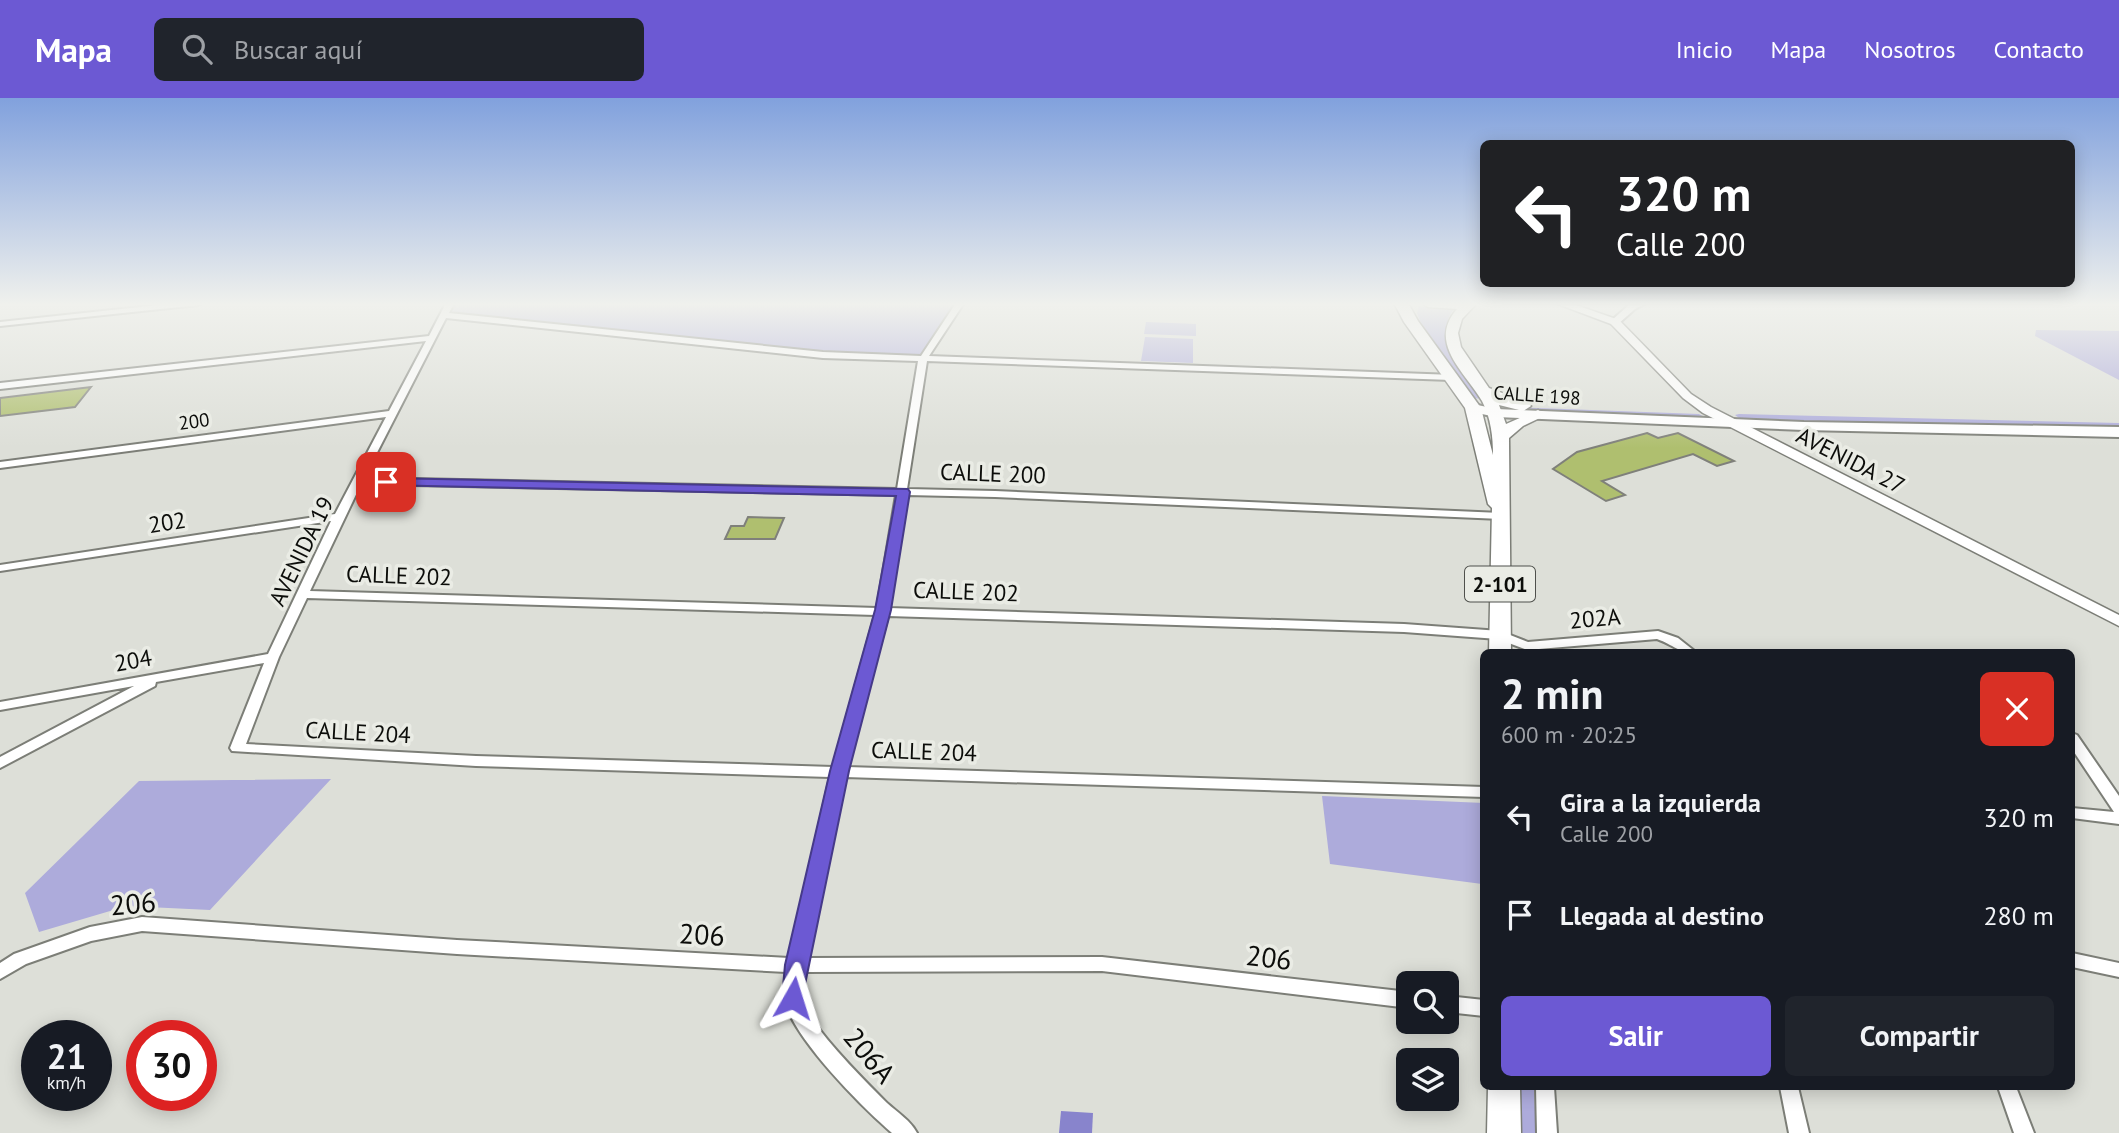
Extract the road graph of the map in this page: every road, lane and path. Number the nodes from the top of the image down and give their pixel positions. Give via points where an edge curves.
1 (313, 351) edge
2 (426, 351) edge
3 (788, 351) edge
4 (928, 351) edge
5 (1434, 351) edge
6 (1456, 351) edge
7 (1644, 351) edge
8 (923, 359) junction
9 (1451, 377) junction
10 (0, 386) edge
11 (1481, 390) junction
12 (1523, 406) junction
13 (1474, 408) junction
14 (1495, 409) junction
15 (1707, 410) junction
16 (393, 412) junction
17 (1538, 415) junction
18 (2119, 420) edge
19 (1731, 423) junction
20 (2119, 432) edge
21 (1501, 436) junction
22 (0, 465) edge
23 (359, 481) junction
24 (903, 492) junction
25 (1501, 516) junction
26 (339, 517) junction
27 (0, 568) edge
28 (305, 594) junction
29 (883, 610) junction
30 (2119, 621) edge
31 (1500, 644) edge
32 (1685, 649) edge
33 (273, 657) junction
34 (159, 678) junction
35 (0, 706) edge
36 (2075, 742) edge
37 (237, 748) joint
38 (0, 763) edge
39 (839, 771) junction
40 (1480, 792) edge
41 (2119, 808) edge
42 (2075, 813) edge
43 (2119, 818) edge
44 (2075, 961) edge
45 (796, 965) junction
46 (2119, 970) edge
47 (0, 972) edge
48 (1396, 998) edge
49 (1459, 1005) edge
50 (1480, 1008) edge
51 (1504, 1090) edge
52 (1545, 1090) edge
53 (1790, 1090) edge
54 (2008, 1090) edge
55 (907, 1133) edge
56 (1504, 1133) edge
57 (1546, 1133) edge
58 (1799, 1133) edge
59 (2024, 1133) edge

1 - 10 street
2 - 16 street, AVENIDA 19
3 - 8 street
4 - 8 street
5 - 9 main road, 2-101
6 - 11 main road, 2-101
7 - 15 street, AVENIDA 27
8 - 9 street
8 - 24 street, 206A
9 - 13 main road, 2-101
11 - 12 main road
11 - 14 main road, 2-101
12 - 14 main road, CALLE 198
12 - 15 main road, CALLE 198
13 - 14 main road, CALLE 198
13 - 25 main road, 2-101
14 - 17 main road, CALLE 198
14 - 21 main road, 2-101
15 - 18 main road, CALLE 198
15 - 19 street, AVENIDA 27
16 - 22 street, 200
16 - 23 street, AVENIDA 19
17 - 19 main road, CALLE 198
17 - 21 main road
19 - 20 main road, CALLE 198
19 - 30 street, AVENIDA 27
21 - 25 main road, 2-101
23 - 24 street, CALLE 200
23 - 26 street, AVENIDA 19
24 - 25 street, CALLE 200
24 - 29 street, 206A
25 - 31 main road, 2-101
26 - 27 street, 202
26 - 28 street, AVENIDA 19
28 - 29 street, CALLE 202
28 - 33 street, AVENIDA 19
29 - 31 street, CALLE 202 via 1404,628
29 - 39 street, 206A
31 - 32 street, 202A via 1527,646 1658,635
33 - 34 street, 204
33 - 37 street, AVENIDA 19
34 - 35 street, 204
34 - 38 street
36 - 41 street
37 - 39 street, CALLE 204 via 476,761
39 - 40 street, CALLE 204
39 - 45 street, 206A
42 - 43 street
44 - 46 street
45 - 47 street, 206 via 142,924 90,933
45 - 48 street, 206 via 1102,964
45 - 55 street, 206A via 793,998 800,1015 844,1071
49 - 50 street
51 - 56 main road
52 - 57 street
53 - 58 street
54 - 59 street

